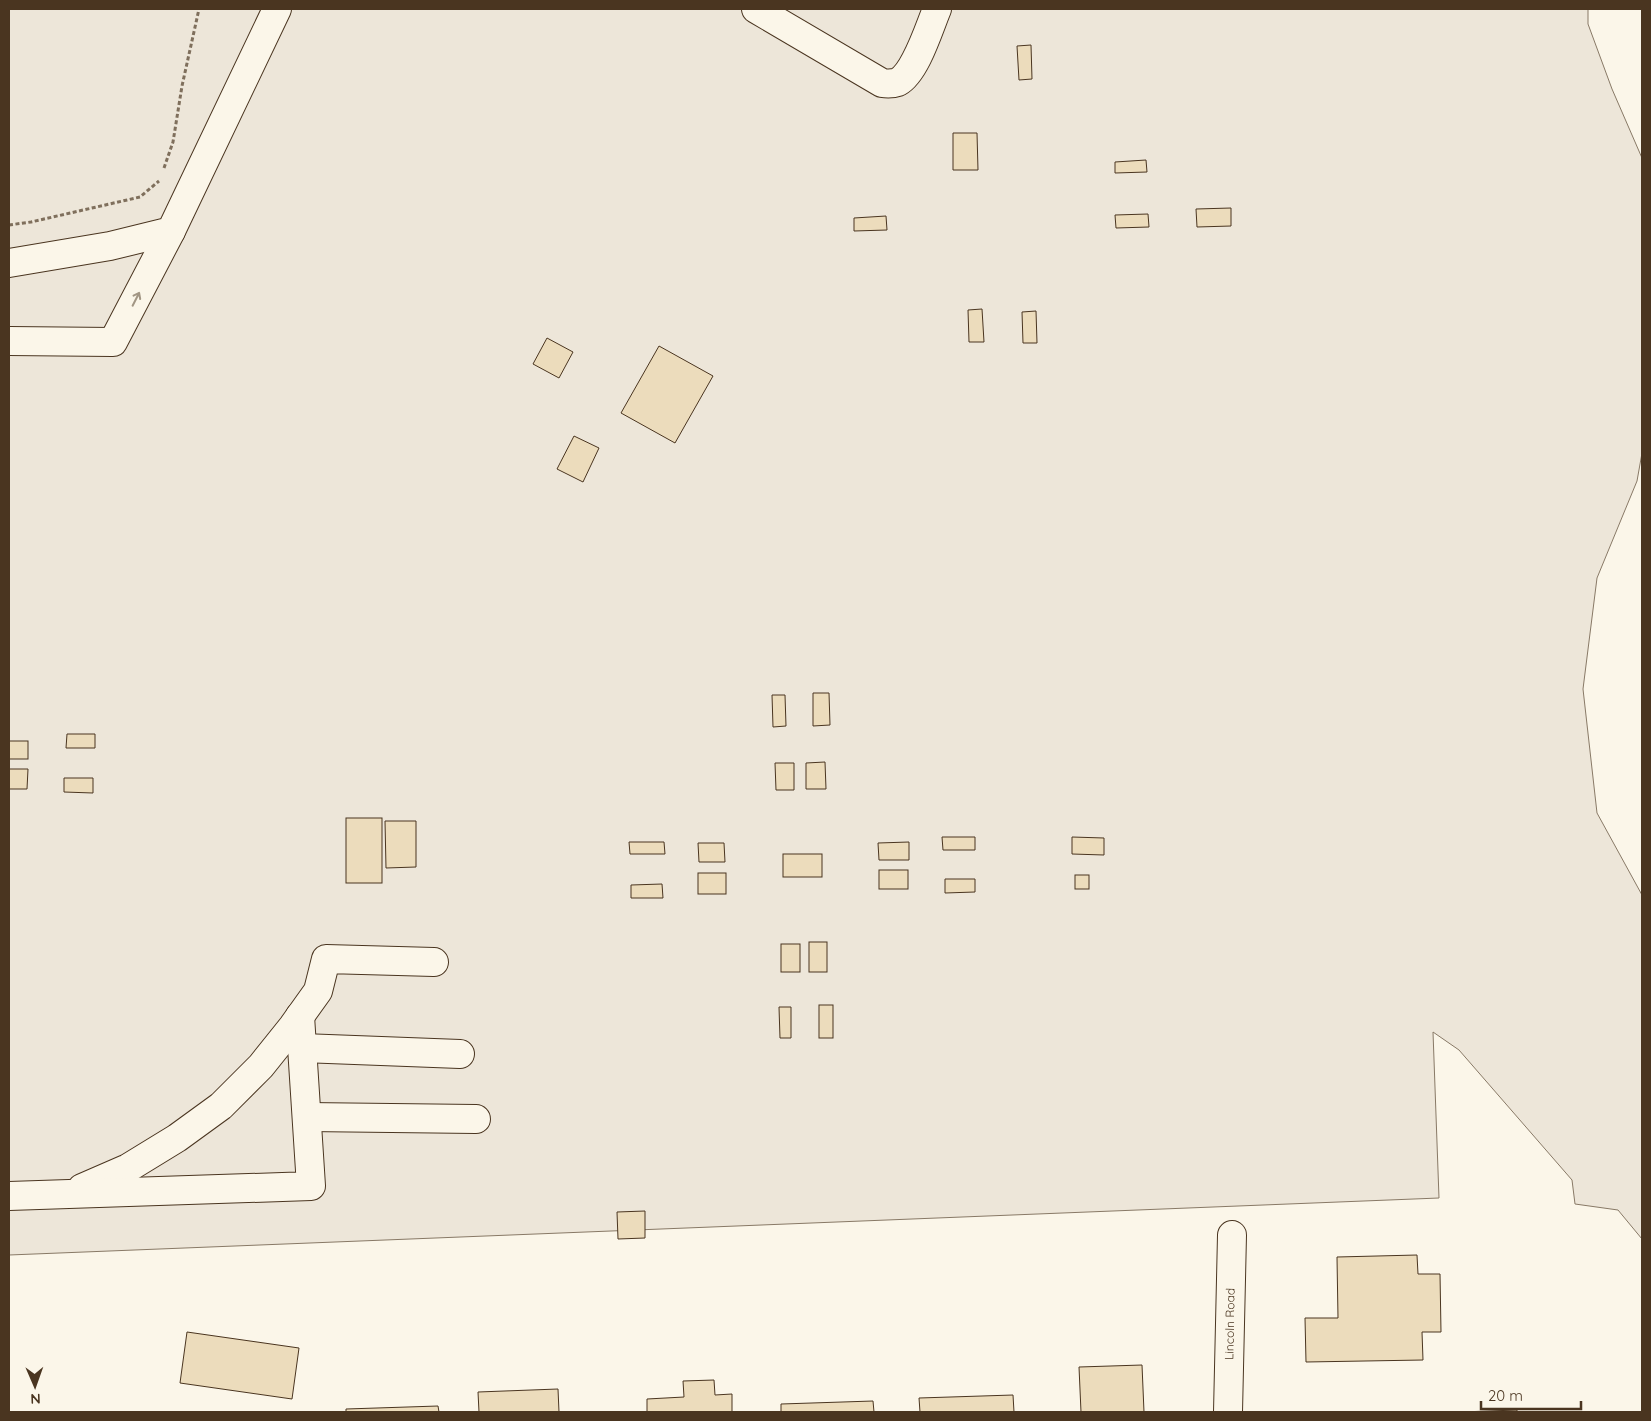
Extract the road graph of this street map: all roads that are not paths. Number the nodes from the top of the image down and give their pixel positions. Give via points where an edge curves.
1 (277, 9) edge
2 (756, 9) edge
3 (937, 9) edge
4 (171, 231) junction
5 (9, 263) edge
6 (9, 341) edge
7 (434, 962) dead end
8 (300, 1016) junction
9 (302, 1048) junction
10 (460, 1054) dead end
11 (307, 1117) junction
12 (476, 1119) dead end
13 (68, 1194) junction
14 (9, 1196) edge
15 (1232, 1235) dead end
16 (1228, 1412) edge

1 - 4 street
2 - 3 street via 882,83 892,84 900,81 914,64
4 - 5 street via 110,246
6 -> 4 street via 113,342
7 - 8 street via 326,959 318,991
8 - 9 street
8 - 13 street via 261,1066 221,1106 128,1168
9 - 10 street
9 - 11 street
11 - 12 street
11 - 13 street via 311,1186
13 - 14 street
15 - 16 street, Lincoln Road

